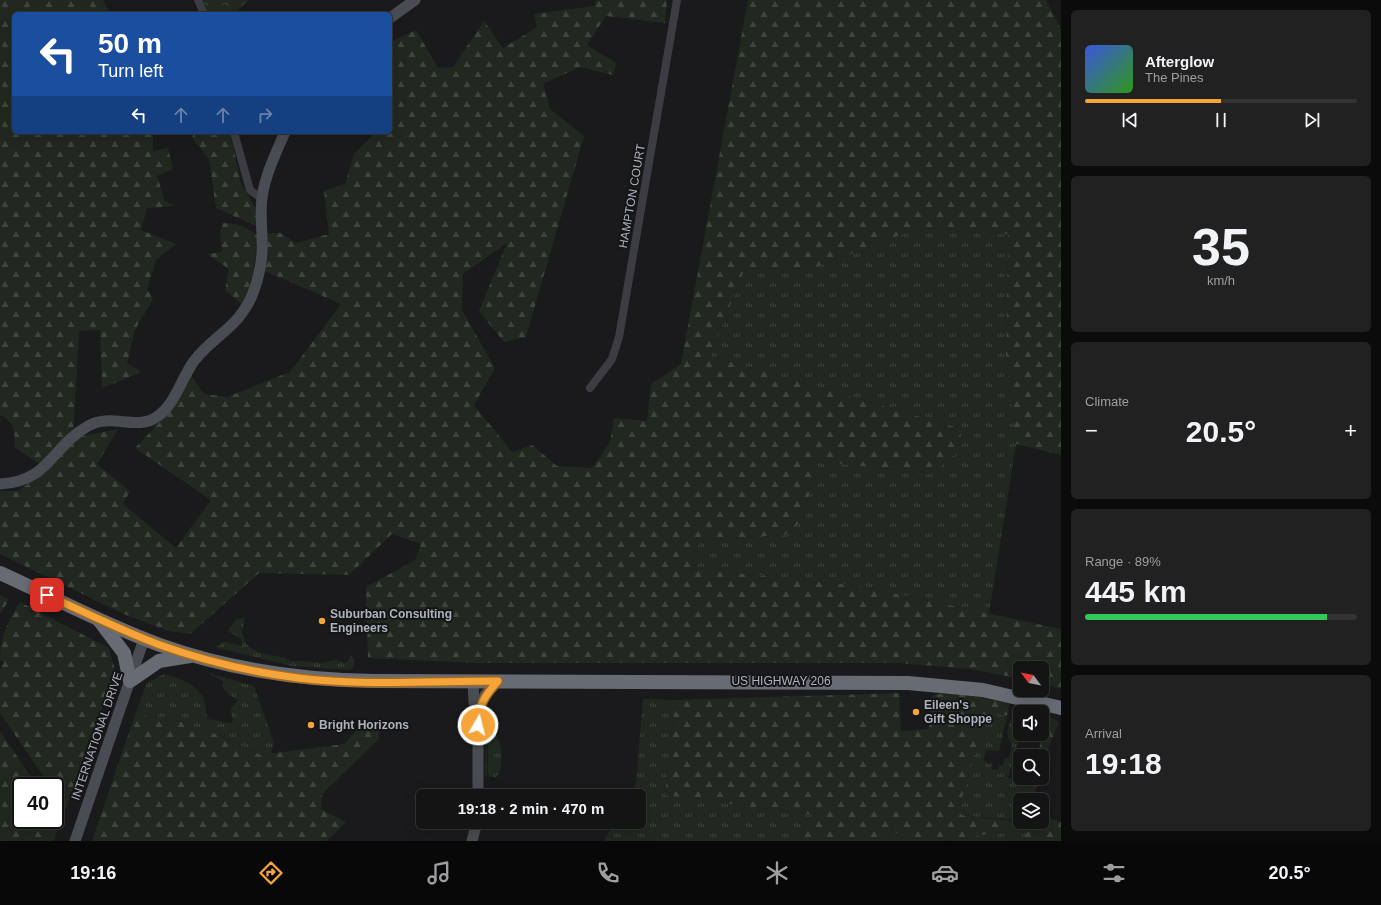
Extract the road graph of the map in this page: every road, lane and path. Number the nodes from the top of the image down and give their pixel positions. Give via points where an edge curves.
1 (198, 0) edge
2 (415, 0) edge
3 (677, 0) edge
4 (203, 12) edge
5 (392, 17) edge
6 (235, 134) edge
7 (284, 134) edge
8 (262, 199) junction
9 (590, 388) dead end
10 (0, 484) edge
11 (0, 573) edge
12 (98, 618) junction
13 (144, 639) junction
14 (193, 656) junction
15 (130, 681) junction
16 (473, 681) junction
17 (498, 681) junction
18 (1061, 708) edge
19 (478, 712) junction
20 (478, 789) edge
21 (475, 829) edge
22 (75, 841) edge
23 (472, 841) edge

1 - 4 street
2 - 5 street
3 - 9 street, HAMPTON COURT via 620,337 612,359
6 - 8 street via 250,190
7 - 8 street via 273,159
8 - 10 street via 262,254 253,294 234,324 196,359 165,409 156,418 144,422 117,420 93,423 72,438 39,472 23,480
11 - 12 highway, US HIGHWAY 206
12 - 13 highway, US HIGHWAY 206
12 - 15 highway via 124,653
13 - 14 highway, US HIGHWAY 206
13 - 15 street, INTERNATIONAL DRIVE
14 - 15 highway via 158,662
14 - 16 highway, US HIGHWAY 206 via 238,668 299,678 353,681
15 - 22 street, INTERNATIONAL DRIVE
16 - 17 highway, US HIGHWAY 206
16 - 19 street via 474,702
17 - 18 highway, US HIGHWAY 206 via 908,683 983,690
17 - 19 street via 485,695
19 - 20 street
21 - 23 street

